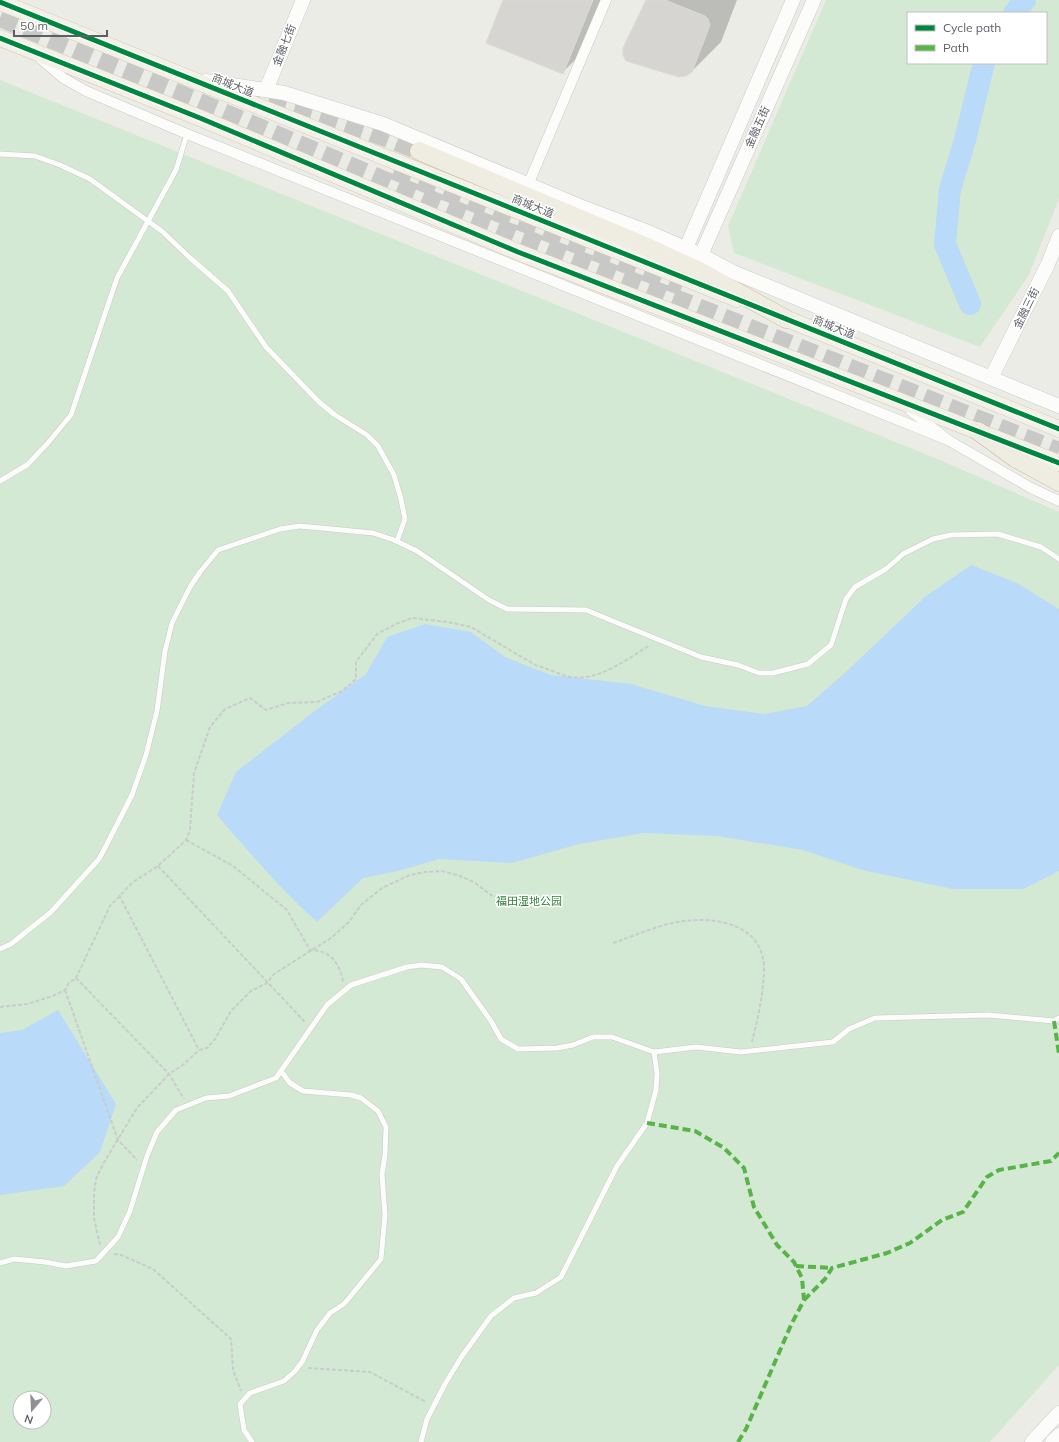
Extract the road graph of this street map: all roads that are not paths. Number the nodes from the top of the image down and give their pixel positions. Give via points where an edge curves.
1 (303, 0) edge
2 (606, 0) edge
3 (794, 0) edge
4 (0, 2) edge
5 (812, 3) edge
6 (0, 38) edge
7 (32, 51) junction
8 (188, 78) junction
9 (266, 90) junction
10 (187, 134) junction
11 (419, 151) tunnel mouth
12 (0, 154) edge
13 (528, 185) junction
14 (148, 220) junction
15 (1059, 236) edge
16 (686, 248) junction
17 (701, 255) junction
18 (786, 319) junction
19 (991, 378) junction
20 (896, 398) junction
21 (1059, 406) edge
22 (1059, 429) edge
23 (978, 431) junction
24 (948, 440) junction
25 (1059, 463) edge
26 (0, 481) edge
27 (1059, 482) edge
28 (1059, 501) edge
29 (397, 542) junction
30 (1059, 559) edge
31 (0, 949) edge
32 (1059, 1018) edge
33 (654, 1052) junction
34 (281, 1071) junction
35 (0, 1263) edge
36 (1059, 1413) edge
37 (1059, 1435) edge
38 (252, 1442) edge
39 (421, 1442) edge
40 (1032, 1442) edge
41 (1052, 1442) edge

1 - 9 street, 金融七街
2 - 13 street
3 - 5 street
3 - 16 street, 金融五街
4 - 8 main road, 商城大道
5 - 17 street, 金融五街
6 - 7 main road
7 - 10 street via 63,78 86,91
7 - 20 main road via 200,118 518,252
8 - 9 street
8 - 18 main road, 商城大道
9 - 13 street via 284,93 383,124
10 - 14 lane via 176,170
10 - 24 street
11 - 18 highway via 652,249 699,271
12 - 14 lane via 36,156 79,173
13 - 16 street
14 - 26 lane via 117,278 71,415 27,465
14 - 29 lane via 228,291 266,347 319,402 367,435 378,446 394,475 401,498 405,519
15 - 19 street, 金融三街 via 1048,264
16 - 17 street
17 - 19 street via 733,272
18 - 22 main road, 商城大道
19 - 21 street
20 - 23 main road
20 - 24 street
23 - 25 main road
23 - 27 highway via 1015,458
24 - 28 street via 1031,488
29 - 30 lane via 424,555 489,600 507,609 586,610 701,657 738,665 759,673 773,673 808,664 831,645 846,599 855,587 886,569 903,554 933,539 998,534 1041,547
29 - 31 lane via 373,533 300,526 218,550 190,587 172,623 165,651 158,712 144,762 132,795 99,859 51,912 11,944
32 - 33 lane via 1054,1021 989,1015 875,1018 849,1029 833,1042 750,1051 696,1047
33 - 34 lane via 612,1036 593,1037 556,1048 518,1049 500,1039 491,1021 461,979 442,967 421,965 351,985 344,990 327,1005
33 - 39 lane via 656,1090 647,1123 618,1166 561,1277 536,1293 514,1298 491,1316 445,1384 427,1419
34 - 35 lane via 276,1078 251,1088 229,1096 206,1098 176,1110 157,1132 130,1211 118,1237 96,1261 66,1266 14,1259
34 - 38 lane via 290,1084 304,1091 343,1093 361,1098 378,1111 386,1127 386,1155 382,1174 385,1215 381,1259 344,1304 330,1312 317,1330 302,1362 284,1381 250,1393 240,1404 244,1430
36 - 40 street
37 - 41 street

